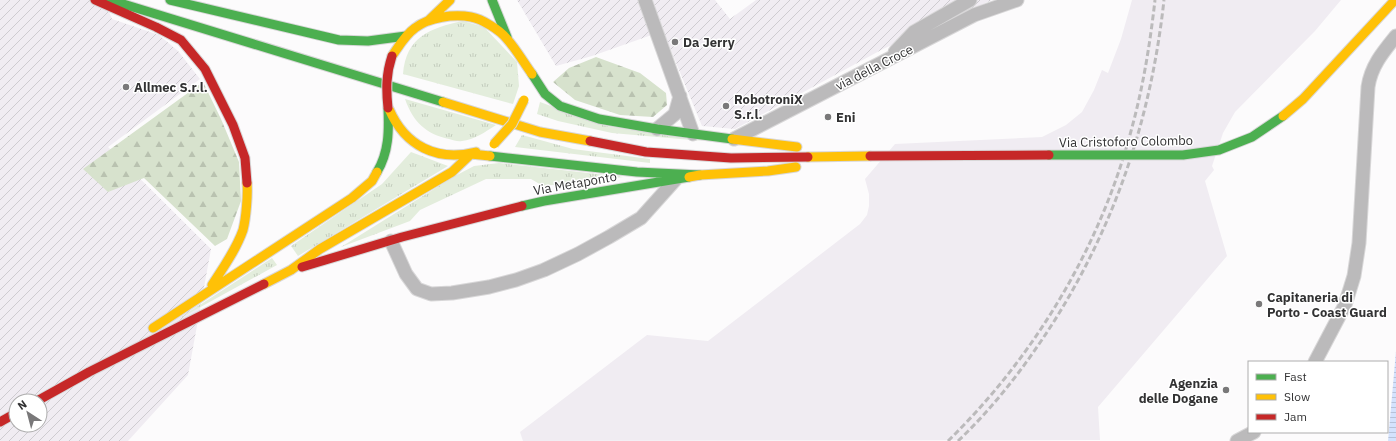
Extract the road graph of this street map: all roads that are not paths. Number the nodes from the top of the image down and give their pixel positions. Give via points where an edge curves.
1 (95, 0) edge
2 (110, 0) edge
3 (170, 0) edge
4 (450, 0) edge
5 (492, 0) edge
6 (645, 0) edge
7 (970, 0) edge
8 (1017, 0) edge
9 (1395, 0) edge
10 (428, 21) junction
11 (406, 36) junction
12 (1396, 36) edge
13 (507, 38) junction
14 (520, 59) junction
15 (890, 59) junction
16 (525, 81) dead end
17 (680, 96) junction
18 (524, 97) dead end
19 (388, 108) junction
20 (657, 129) junction
21 (693, 134) junction
22 (734, 139) junction
23 (471, 154) junction
24 (870, 156) junction
25 (700, 176) junction
26 (676, 179) junction
27 (391, 241) junction
28 (291, 270) junction
29 (208, 291) junction
30 (1316, 361) edge
31 (89, 372) junction
32 (48, 395) edge
33 (1252, 433) edge
34 (1237, 441) edge

1 - 29 main road via 181,40 205,69 233,125 245,158 248,192 243,229 229,259
2 - 24 main road via 540,132 646,152 731,158
3 - 11 main road via 339,40 368,42
4 - 10 main road
5 - 13 main road
6 - 17 street
7 - 15 street via 914,32
8 - 15 street, via della Croce via 974,15
9 - 24 main road, Via Cristoforo Colombo, bridge via 1281,118 1252,137 1219,150 1183,155
10 - 11 main road
10 - 13 main road via 452,16 472,17 494,27
11 - 19 main road, bridge via 392,56 387,70 385,84
12 - 30 street via 1379,57 1370,77 1359,243 1354,276 1345,305
13 - 14 main road
14 - 16 main road
14 - 20 main road via 545,94 560,106 598,119
15 - 22 street, via della Croce
17 - 20 street via 675,114
17 - 21 street
18 - 23 main road, bridge via 519,114 505,135 494,144
19 - 23 main road via 399,128 417,145 445,155
19 - 29 main road via 389,136 383,162 372,181 352,198
20 - 21 main road
21 - 22 main road
22 - 24 main road
23 - 25 main road via 637,172
23 - 28 main road via 452,172 320,249
24 - 25 main road, Via Metaponto via 768,171
25 - 26 main road, Via Metaponto
26 - 27 main road, Via Metaponto via 544,201
26 - 27 street via 641,218 616,233 544,270 489,286 431,294 417,289 406,274
27 - 28 main road, Via Metaponto
28 - 31 main road
29 - 31 main road
31 - 32 main road
33 - 34 street

